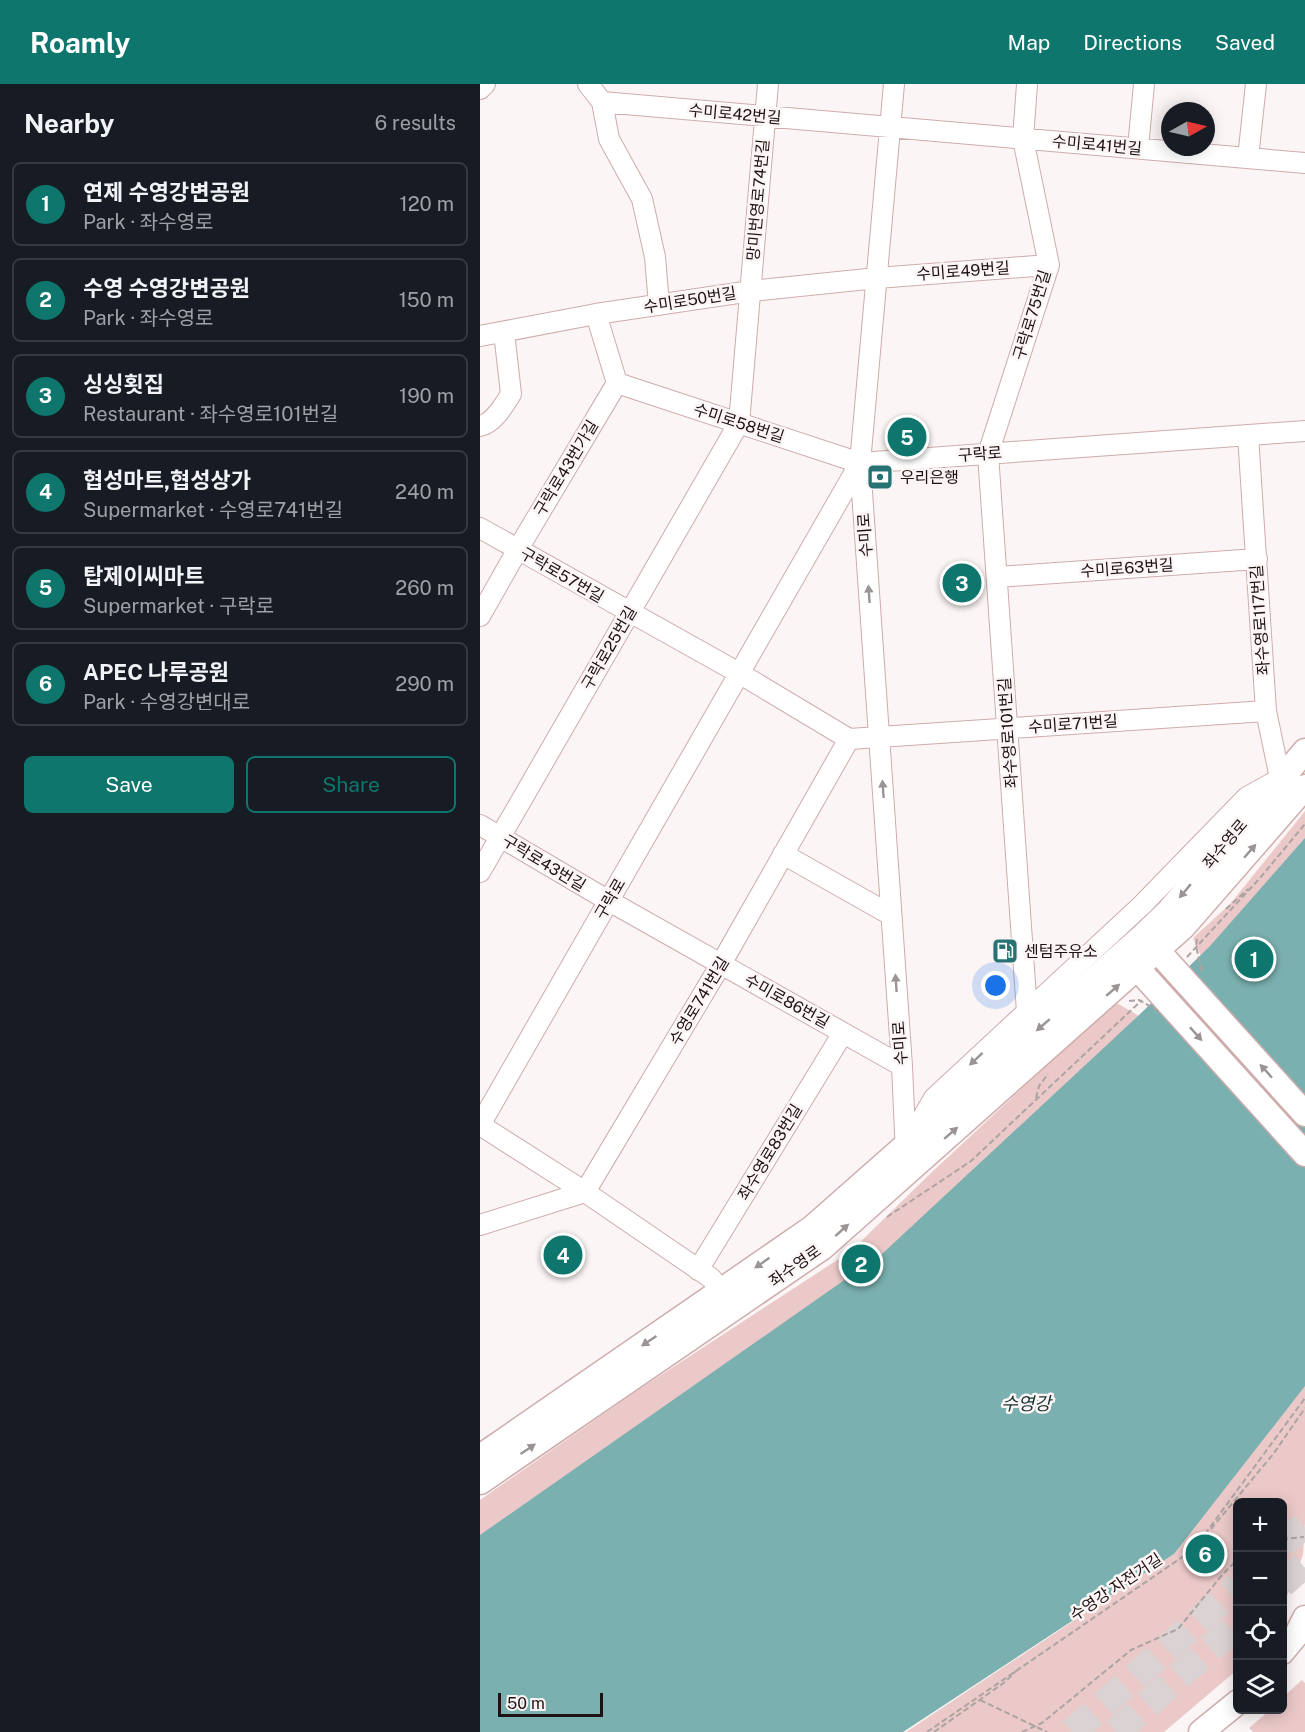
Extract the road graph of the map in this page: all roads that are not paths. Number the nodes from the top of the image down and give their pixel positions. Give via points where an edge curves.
1 (485, 84) edge
2 (588, 84) edge
3 (768, 84) edge
4 (894, 84) edge
5 (1027, 84) edge
6 (1143, 84) edge
7 (1256, 84) edge
8 (480, 89) edge
9 (602, 102) junction
10 (765, 117) junction
11 (890, 128) junction
12 (1023, 139) junction
13 (1138, 148) junction
14 (1248, 158) junction
15 (1305, 163) edge
16 (1049, 265) junction
17 (876, 278) junction
18 (751, 291) junction
19 (658, 305) junction
20 (596, 314) junction
21 (504, 332) junction
22 (480, 336) edge
23 (617, 383) junction
24 (739, 423) junction
25 (480, 426) edge
26 (1305, 431) edge
27 (1248, 435) junction
28 (988, 454) junction
29 (860, 463) junction
30 (480, 528) edge
31 (518, 549) junction
32 (1257, 559) junction
33 (997, 577) junction
34 (629, 613) junction
35 (480, 616) edge
36 (739, 673) junction
37 (1266, 711) junction
38 (1008, 729) junction
39 (879, 738) junction
40 (849, 739) junction
41 (1305, 751) edge
42 (1280, 778) junction
43 (1301, 791) edge
44 (480, 825) edge
45 (500, 837) junction
46 (783, 854) junction
47 (480, 872) edge
48 (609, 901) junction
49 (891, 915) junction
50 (1151, 943) junction
51 (1131, 961) junction
52 (721, 964) junction
53 (1027, 1012) junction
54 (843, 1033) junction
55 (902, 1066) junction
56 (1305, 1114) edge
57 (480, 1125) edge
58 (905, 1147) junction
59 (1305, 1154) edge
60 (908, 1172) junction
61 (585, 1192) junction
62 (480, 1225) edge
63 (698, 1270) junction
64 (728, 1299) junction
65 (480, 1457) edge
66 (480, 1482) edge
67 (1305, 1618) edge
68 (1287, 1646) edge
69 (1305, 1648) edge
70 (1287, 1662) edge
71 (1233, 1706) edge
72 (1201, 1732) edge

1 - 8 street
2 - 9 street
3 - 10 street, 망미번영로74번길
4 - 11 street, 수미로
5 - 12 street, 구락로75번길
6 - 13 street
7 - 14 street
9 - 10 street, 수미로42번길
9 - 19 street via 609,139 642,199 655,256
10 - 11 street, 수미로42번길
10 - 18 street, 망미번영로74번길
11 - 12 street, 수미로41번길
11 - 17 street, 수미로
12 - 13 street, 수미로41번길
12 - 16 street, 구락로75번길
13 - 14 street, 수미로41번길
14 - 15 street, 수미로41번길
16 - 17 street, 수미로49번길
16 - 28 street, 구락로75번길
17 - 18 street, 수미로50번길
17 - 29 street, 수미로
18 - 19 street, 수미로50번길
18 - 24 street, 망미번영로74번길
19 - 20 street, 수미로50번길
20 - 21 street, 수미로50번길
20 - 23 street
21 - 22 street, 수미로50번길
21 - 25 street via 512,394
23 - 24 street, 수미로58번길
23 - 31 street, 구락로43번가길
24 - 29 street, 수미로58번길
24 - 34 street, 구락로25번길
26 - 27 street, 구락로
27 - 28 street, 구락로
27 - 32 street, 좌수영로117번길
28 - 29 street, 구락로
28 - 33 street, 좌수영로101번길
29 - 36 street, 구락로
39 -> 29 street, 수미로
30 - 31 street, 구락로57번길
31 - 34 street, 구락로57번길
31 - 35 street, 구락로43번가길
32 - 33 street, 수미로63번길
32 - 37 street, 좌수영로117번길
33 - 38 street, 좌수영로101번길
34 - 36 street, 구락로57번길
34 - 45 street, 구락로25번길
36 - 40 street
36 - 48 street, 구락로
37 - 38 street, 수미로71번길
37 - 42 street, 좌수영로117번길
38 - 39 street, 수미로71번길
38 - 53 street, 좌수영로101번길
39 - 40 street
49 -> 39 street, 수미로
40 - 46 street, 수영로741번길
41 - 42 main road, 좌수영로
42 - 43 street
42 -> 50 main road, 좌수영로 via 1168,912
42 - 53 street via 1247,797 1142,904
50 -> 43 main road, 좌수영로 via 1183,927
44 - 45 street, 구락로43번길
45 - 47 street, 구락로25번길
45 - 48 street, 구락로43번길
46 - 49 street
46 - 52 street, 수영로741번길
48 - 52 street, 수미로86번길
48 - 57 street, 구락로
55 -> 49 street, 수미로
50 - 51 main road, 좌수영로
56 -> 50 main road
51 -> 58 main road, 좌수영로
51 -> 59 main road via 1157,1001
60 -> 51 main road, 좌수영로
52 - 54 street, 수미로86번길
52 - 61 street, 수영로741번길
53 -> 58 street via 934,1098
54 - 55 street, 수미로86번길
54 - 63 street, 좌수영로83번길
55 - 58 street, 수미로
57 - 61 street
58 - 60 street, 수미로
58 -> 64 main road, 좌수영로
64 -> 60 main road, 좌수영로 via 823,1246
61 - 62 street
61 - 63 street
63 - 64 street via 711,1278
64 -> 65 main road, 좌수영로 via 698,1308
66 -> 64 main road, 좌수영로
67 - 68 main road
69 - 70 main road
71 - 72 main road

